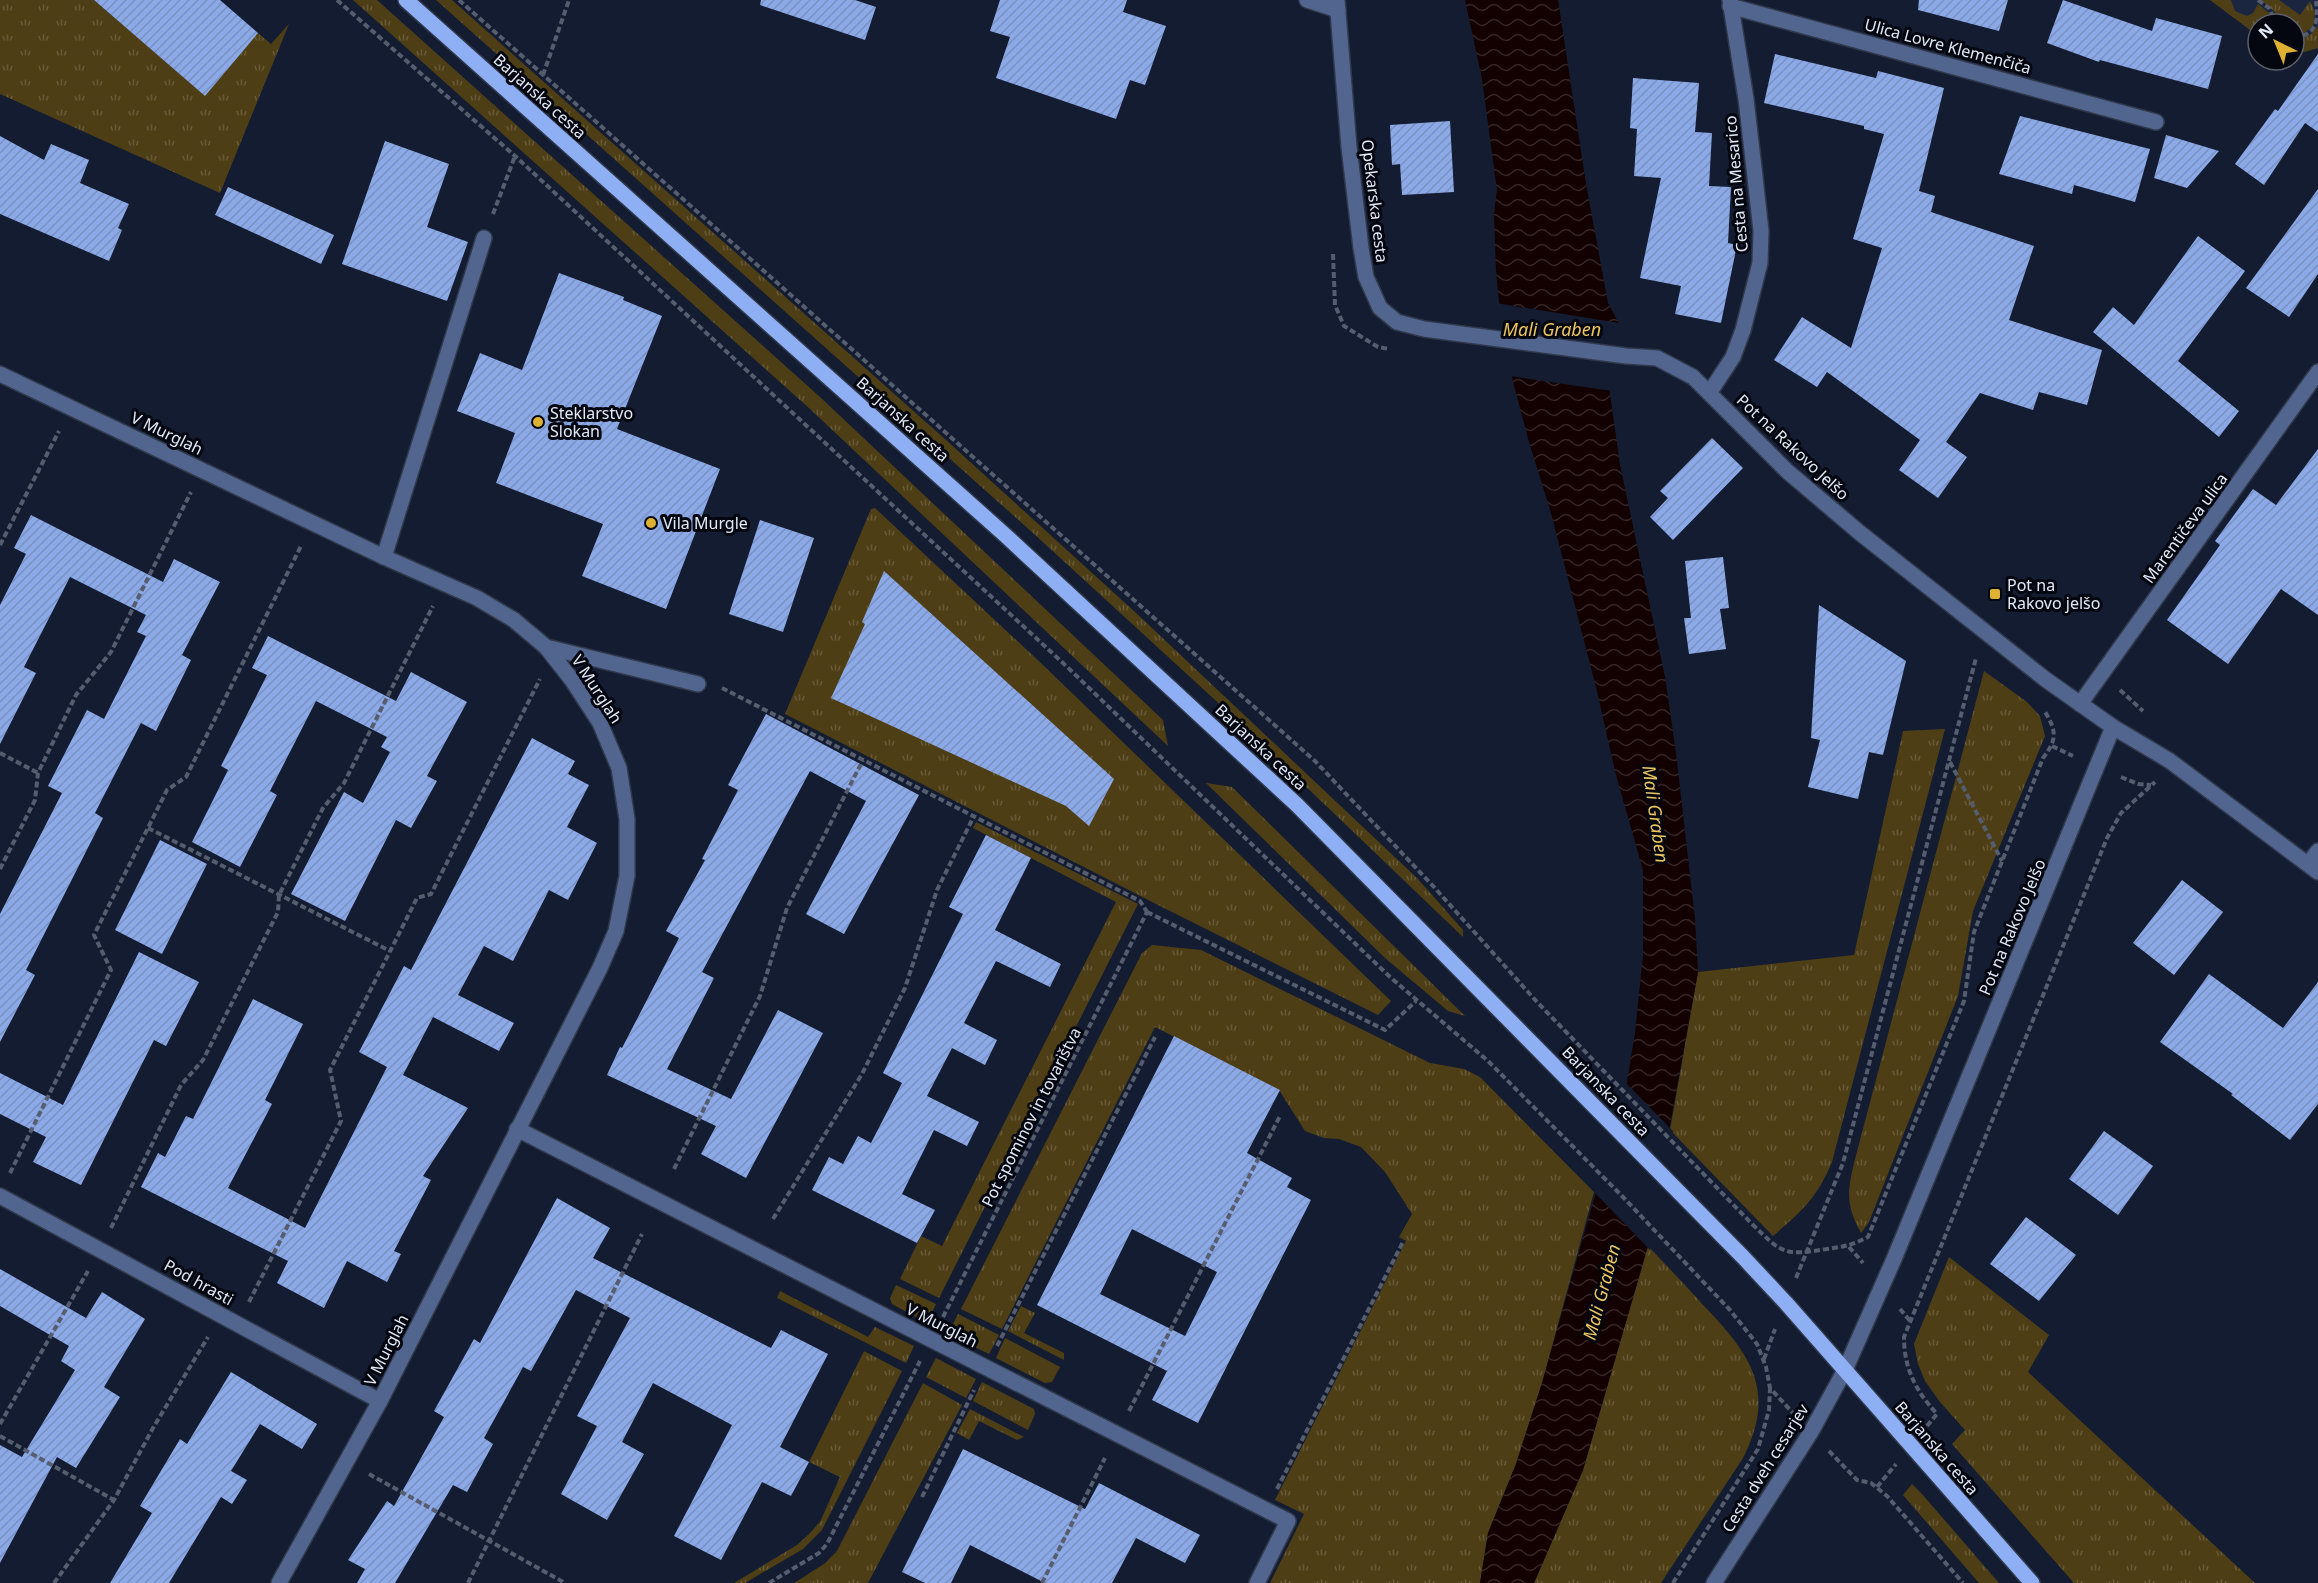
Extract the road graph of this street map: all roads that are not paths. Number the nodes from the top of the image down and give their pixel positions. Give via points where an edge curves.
1 (406, 0) edge
2 (1307, 0) edge
3 (1730, 3) edge
4 (1338, 5) edge
5 (2156, 122) dead end
6 (484, 238) road end
7 (2318, 372) edge
8 (0, 374) edge
9 (1710, 392) junction
10 (384, 557) junction
11 (551, 653) junction
12 (698, 684) road end
13 (2080, 704) junction
14 (2113, 727) junction
15 (2318, 851) edge
16 (2313, 868) edge
17 (517, 1129) junction
18 (3, 1189) edge
19 (1845, 1370) junction
20 (380, 1401) junction
21 (279, 1583) edge
22 (1257, 1583) edge
23 (1714, 1583) edge
24 (2031, 1583) edge

1 - 19 main road, Barjanska cesta via 879,421 1297,805 1743,1257
2 - 4 street
3 - 5 street, Ulica Lovre Klemenčiča
3 - 9 street, Cesta na Mesarico via 1749,122 1761,231 1760,263 1733,357
4 - 9 street, Opekarska cesta via 1361,248 1366,278 1380,308 1398,322 1424,329 1657,358 1693,377
6 - 10 street
7 - 13 street, Marentičeva ulica
8 - 10 street, V Murglah
9 - 13 street, Pot na Rakovo Jelšo via 1787,471 1860,533
10 - 11 street, V Murglah via 477,598 514,620
11 - 12 street
11 - 17 street, V Murglah via 600,723 619,768 627,819 627,876 616,931 600,968
13 - 14 street
14 - 16 street via 2170,761
14 - 19 street, Pot na Rakovo Jelšo
15 - 16 street
17 - 20 street, V Murglah
17 - 22 street, V Murglah via 1288,1521
18 - 20 street, Pod hrasti via 100,1249
19 - 23 street, Cesta dveh cesarjev via 1811,1432
19 - 24 main road, Barjanska cesta
20 - 21 street, V Murglah

